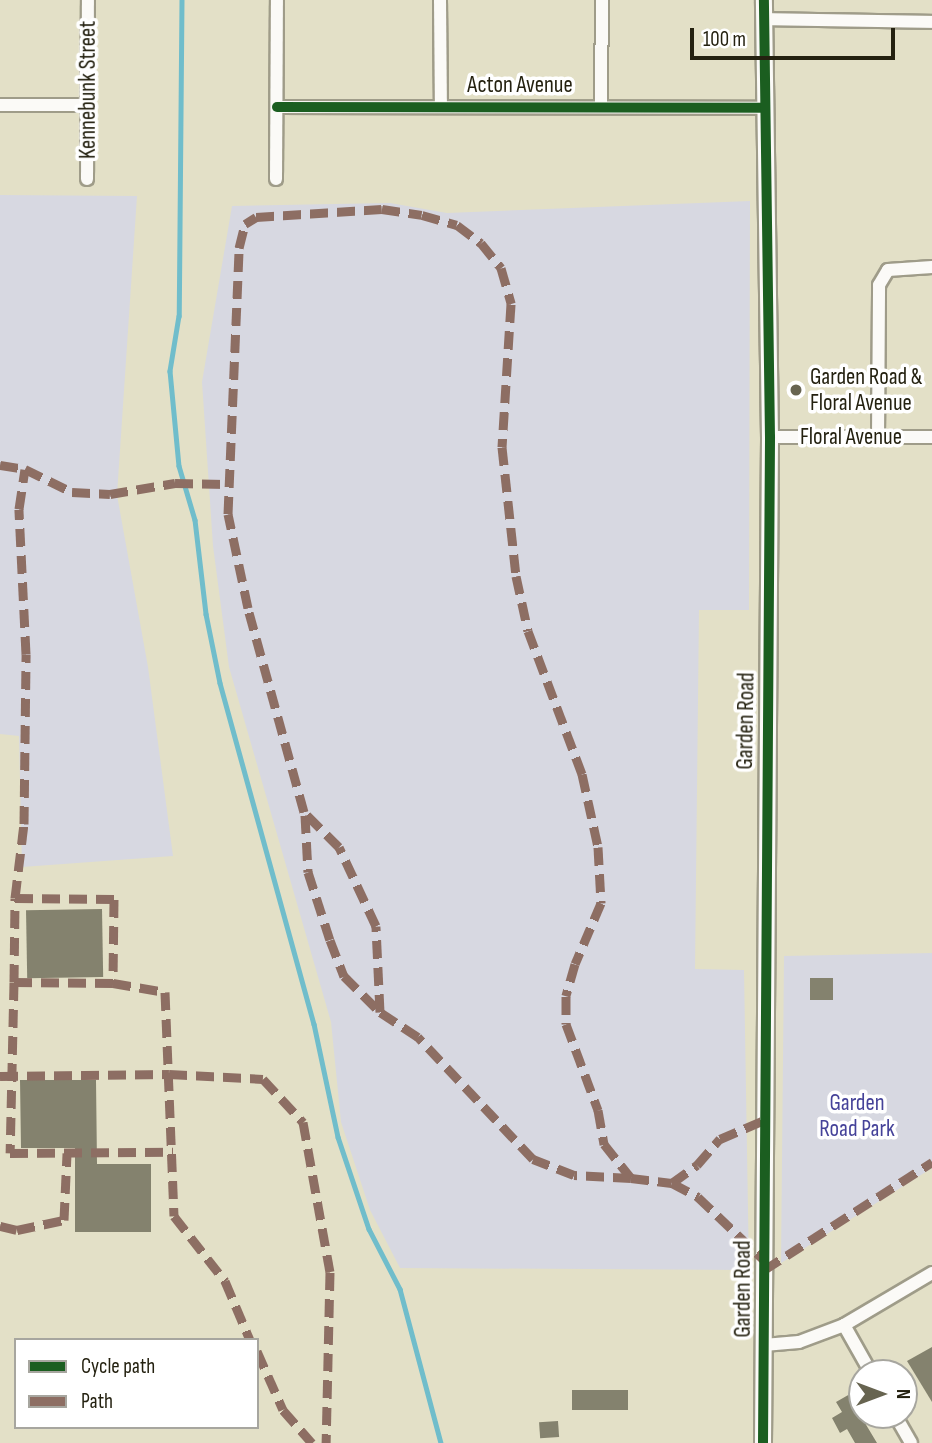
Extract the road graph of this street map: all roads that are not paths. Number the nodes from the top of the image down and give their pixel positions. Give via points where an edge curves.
1 (88, 0) edge
2 (277, 0) edge
3 (440, 0) edge
4 (601, 0) edge
5 (764, 0) edge
6 (764, 19) junction
7 (932, 22) edge
8 (0, 104) edge
9 (88, 105) junction
10 (441, 106) junction
11 (601, 106) junction
12 (277, 107) junction
13 (764, 108) junction
14 (87, 179) dead end
15 (276, 179) dead end
16 (932, 267) edge
17 (770, 437) junction
18 (878, 437) junction
19 (932, 437) edge
20 (932, 1273) edge
21 (844, 1325) junction
22 (764, 1345) junction
23 (863, 1359) edge
24 (763, 1443) edge

1 - 9 street, Kennebunk Street
2 - 12 street
3 - 10 street
4 - 11 street
5 - 6 street, Garden Road
6 - 7 street
6 - 13 street, Garden Road
8 - 9 street
9 - 14 street, Kennebunk Street
10 - 11 street, Acton Avenue
10 - 12 street, Acton Avenue
11 - 13 street, Acton Avenue
12 - 15 street
13 - 17 street, Garden Road
16 - 18 street via 888,270 879,285
17 - 18 street, Floral Avenue
17 - 22 street, Garden Road
18 - 19 street, Floral Avenue
20 - 21 street
21 - 22 street via 799,1342
21 - 23 street
22 - 24 street, Garden Road

